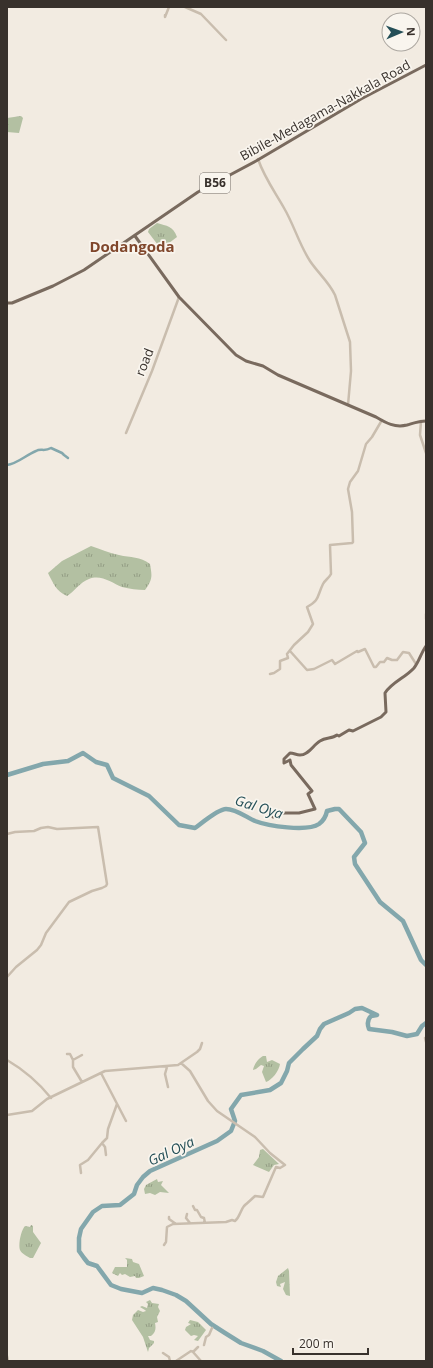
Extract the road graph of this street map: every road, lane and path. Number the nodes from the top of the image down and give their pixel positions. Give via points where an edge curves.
1 (169, 7) edge
2 (185, 7) edge
3 (165, 17) dead end
4 (226, 40) dead end
5 (426, 65) edge
6 (258, 159) junction
7 (135, 236) junction
8 (179, 297) junction
9 (7, 303) edge
10 (348, 405) junction
11 (382, 420) junction
12 (421, 421) junction
13 (426, 421) edge
14 (126, 433) dead end
15 (426, 453) edge
16 (426, 614) edge
17 (426, 619) edge
18 (426, 646) edge
19 (290, 651) junction
20 (416, 664) junction
21 (270, 674) dead end
22 (274, 818) dead end
23 (7, 834) edge
24 (7, 977) edge
25 (202, 1044) dead end
26 (67, 1054) dead end
27 (82, 1055) dead end
28 (7, 1060) edge
29 (73, 1060) junction
30 (181, 1063) junction
31 (168, 1066) junction
32 (102, 1073) junction
33 (82, 1082) junction
34 (168, 1087) dead end
35 (51, 1098) junction
36 (117, 1104) junction
37 (7, 1115) edge
38 (126, 1121) dead end
39 (102, 1143) junction
40 (106, 1155) dead end
41 (81, 1173) dead end
42 (193, 1206) dead end
43 (187, 1214) dead end
44 (169, 1217) dead end
45 (191, 1223) junction
46 (205, 1223) junction
47 (177, 1224) junction
48 (164, 1245) dead end
49 (212, 1328) dead end
50 (204, 1345) dead end
51 (198, 1347) dead end
52 (193, 1352) junction
53 (163, 1353) dead end
54 (7, 1356) edge
55 (8, 1361) edge
56 (170, 1361) edge
57 (176, 1361) edge
58 (201, 1361) edge

1 - 3 street
2 - 4 street via 201,14
5 - 6 main road, Bibile-Medagama-Nakkala Road / B56 via 340,110
6 - 7 main road, Bibile-Medagama-Nakkala Road / B56 via 198,192
6 - 10 street via 301,247 335,295 350,342 352,371
7 - 8 main road
7 - 9 main road, Bibile-Medagama-Nakkala Road / B56 via 84,270 53,286
8 - 10 main road via 239,357
8 - 14 street, road via 152,372
10 - 11 main road
11 - 12 main road via 390,425 400,426
11 - 19 street via 366,444 358,471 348,489 353,542 330,545 331,574 323,582 315,602 307,608 313,624
12 - 13 main road
12 - 15 street via 420,435
16 - 17 street
18 - 20 main road
19 - 20 street via 307,670 332,660 335,664 365,649 374,667 387,658 397,660 403,652 409,653
19 - 21 street via 287,654 288,658 280,662 280,669
20 - 22 main road via 387,689 386,712 381,717 353,731 349,730 333,738 324,738 307,753 290,753 284,759 284,762 290,760 291,765 312,791 308,794 315,809 284,813
23 - 24 street via 41,828 98,827 107,884 69,902 37,950
25 - 30 street via 197,1052
26 - 29 street via 70,1054
27 - 29 street
28 - 35 street via 41,1086
29 - 33 street via 73,1067
30 - 31 street
30 - 46 street via 191,1072 217,1111 255,1137 285,1164 280,1168 276,1167 263,1197 255,1196 244,1206 235,1221
31 - 32 street
31 - 34 street
32 - 33 street
32 - 36 street
33 - 35 street
35 - 37 street via 32,1111
36 - 38 street
36 - 39 street via 108,1129 108,1138
39 - 40 street
39 - 41 street via 88,1160 80,1165
42 - 46 street via 200,1217 204,1218
43 - 45 street via 186,1218
44 - 47 street
45 - 46 street
45 - 47 street
47 - 48 street via 167,1227
49 - 50 street
51 - 52 street
52 - 57 street
52 - 58 street
53 - 56 street
54 - 55 street

